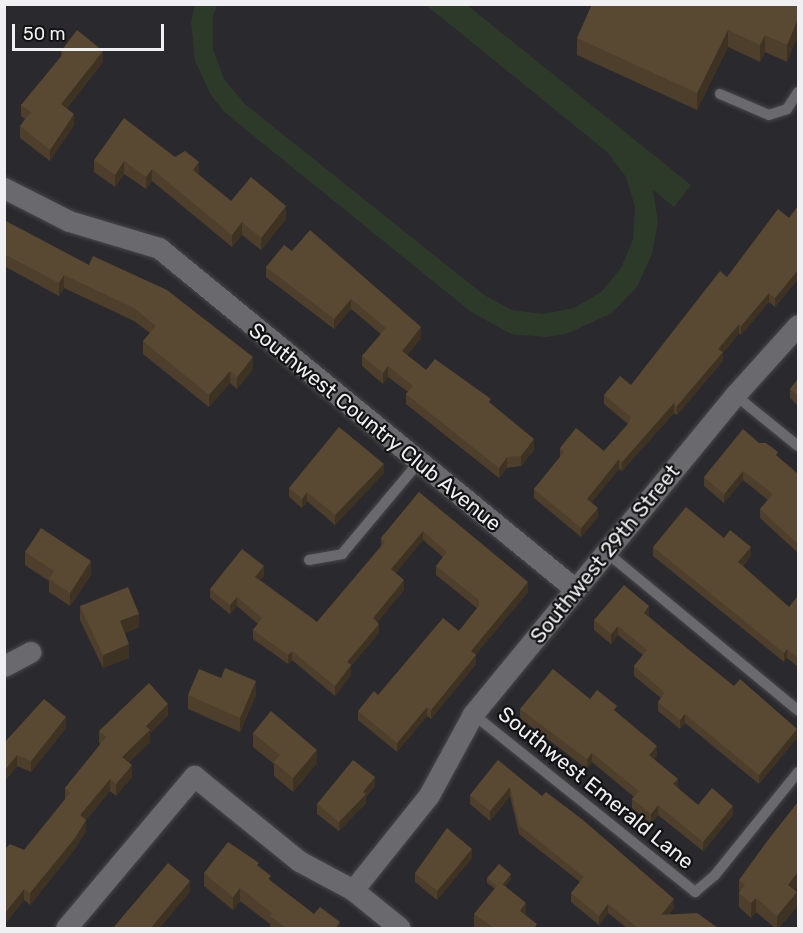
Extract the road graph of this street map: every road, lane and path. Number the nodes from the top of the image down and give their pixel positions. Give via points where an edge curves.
1 (798, 92) edge
2 (720, 94) dead end
3 (4, 188) edge
4 (798, 325) edge
5 (735, 394) junction
6 (798, 446) edge
7 (419, 462) junction
8 (606, 552) junction
9 (309, 560) dead end
10 (575, 589) junction
11 (30, 652) dead end
12 (4, 666) edge
13 (798, 710) edge
14 (473, 714) junction
15 (798, 772) edge
16 (353, 890) junction
17 (66, 928) edge
18 (400, 928) edge

1 - 2 lane via 787,109 769,115
3 - 7 street, Southwest Country Club Avenue via 69,221 159,248
4 - 5 street, Southwest 29th Street
5 - 6 lane
5 - 8 street, Southwest 29th Street
7 - 9 lane via 342,554
7 - 10 street, Southwest Country Club Avenue
8 - 10 street, Southwest 29th Street
8 - 13 lane
10 - 14 street, Southwest 29th Street
11 - 12 street
14 - 15 lane, Southwest Emerald Lane via 695,892 715,874
14 - 16 street, Southwest 29th Street via 429,795
16 - 17 street via 299,861 194,776
16 - 18 street

